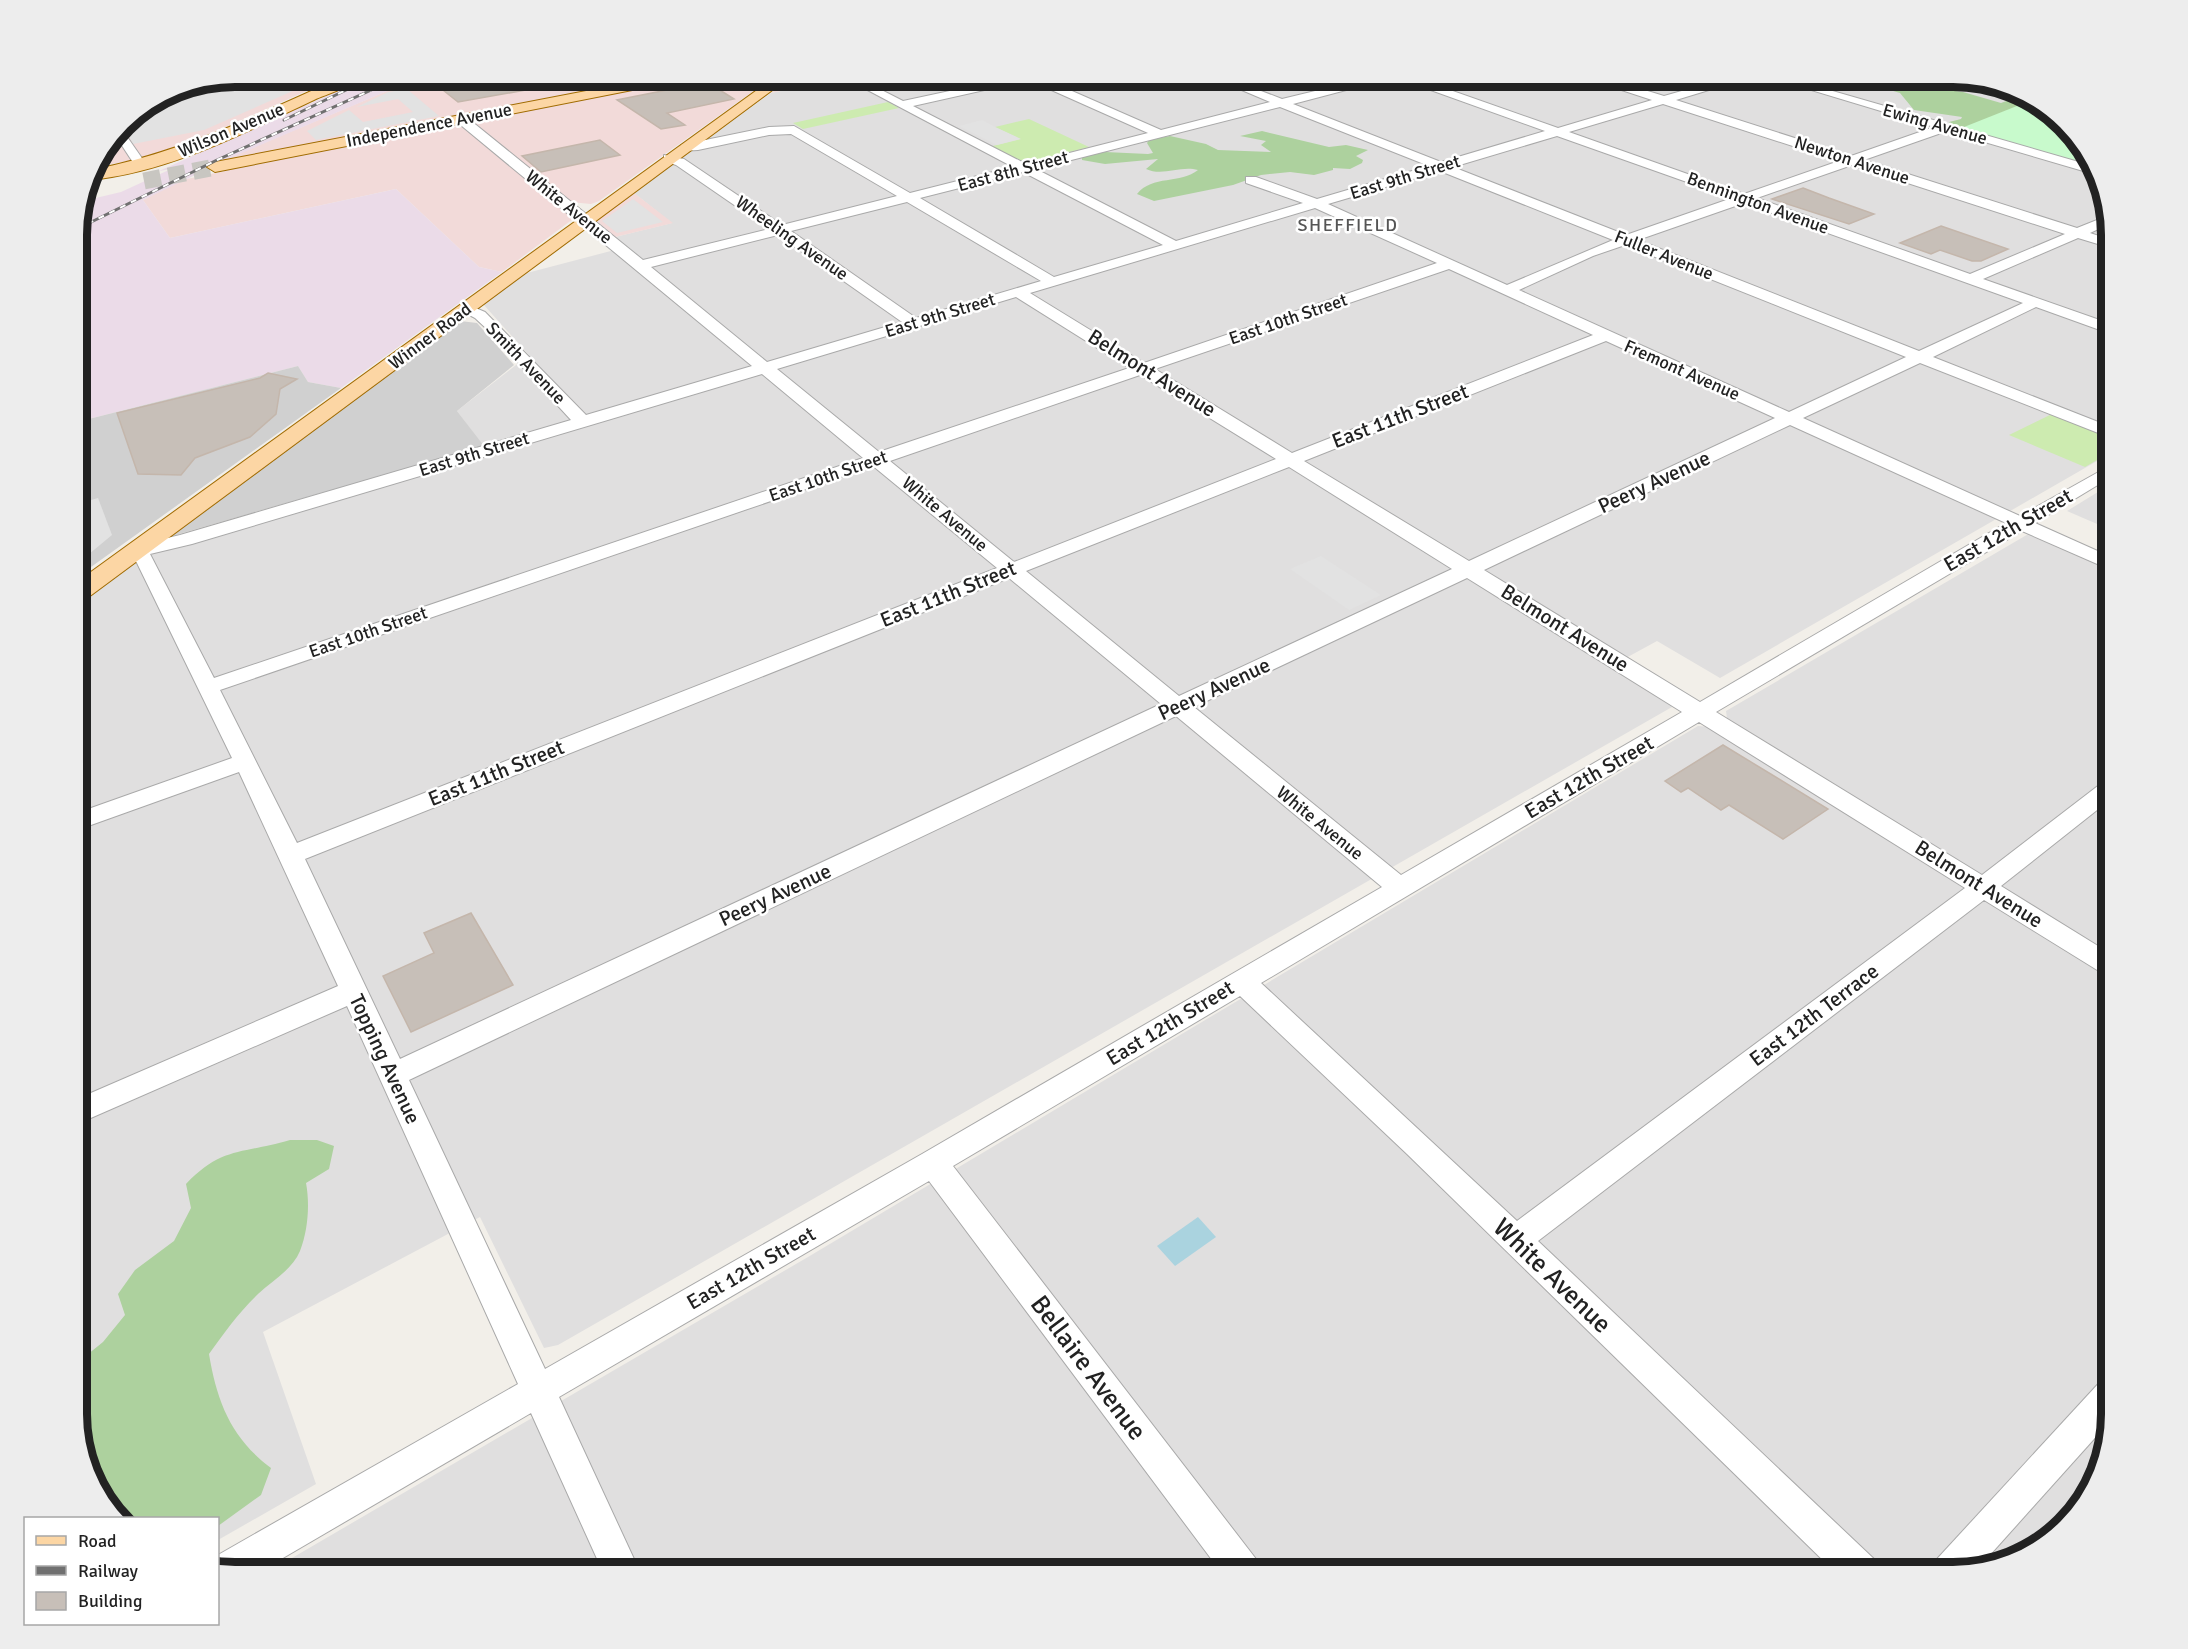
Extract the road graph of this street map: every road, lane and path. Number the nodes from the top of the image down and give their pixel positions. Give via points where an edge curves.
1 (329, 87) edge
2 (622, 87) edge
3 (768, 87) edge
4 (868, 87) edge
5 (981, 87) edge
6 (1055, 87) edge
7 (1243, 87) edge
8 (1342, 87) edge
9 (1435, 87) edge
10 (1626, 87) edge
11 (1704, 87) edge
12 (1811, 87) edge
13 (1664, 99) junction
14 (1282, 103) junction
15 (901, 105) junction
16 (461, 119) junction
17 (1947, 127) junction
18 (1557, 131) junction
19 (1158, 133) junction
20 (123, 138) edge
21 (685, 148) junction
22 (669, 158) junction
23 (1852, 160) junction
24 (140, 164) junction
25 (1441, 166) junction
26 (214, 167) tunnel mouth
27 (2085, 167) edge
28 (1023, 168) junction
29 (103, 169) edge
30 (100, 174) edge
31 (1251, 180) dead end
32 (132, 183) tunnel mouth
33 (94, 190) edge
34 (909, 198) junction
35 (1744, 199) junction
36 (1315, 203) junction
37 (584, 220) junction
38 (2101, 223) edge
39 (780, 230) junction
40 (2078, 233) junction
41 (1625, 240) junction
42 (2101, 240) edge
43 (1174, 245) junction
44 (1449, 264) junction
45 (641, 265) junction
46 (1970, 279) junction
47 (1053, 282) junction
48 (1506, 290) junction
49 (1018, 292) junction
50 (2036, 302) junction
51 (466, 309) junction
52 (914, 323) junction
53 (2101, 326) edge
54 (1606, 335) junction
55 (1920, 357) junction
56 (764, 368) junction
57 (1143, 368) junction
58 (1789, 418) junction
59 (583, 422) junction
60 (2101, 429) edge
61 (1290, 458) junction
62 (878, 459) junction
63 (2101, 476) edge
64 (2021, 523) junction
65 (137, 551) junction
66 (2101, 559) edge
67 (1011, 569) junction
68 (1469, 569) junction
69 (87, 587) edge
70 (208, 687) junction
71 (1177, 706) junction
72 (1700, 711) junction
73 (245, 762) junction
74 (2101, 796) edge
75 (87, 818) edge
76 (291, 855) junction
77 (1983, 887) junction
78 (1400, 888) junction
79 (2101, 959) edge
80 (1241, 981) junction
81 (354, 991) junction
82 (393, 1075) junction
83 (87, 1108) edge
84 (933, 1163) junction
85 (1515, 1240) junction
86 (538, 1391) junction
87 (2101, 1407) edge
88 (242, 1562) edge
89 (617, 1562) edge
90 (1235, 1562) edge
91 (1851, 1562) edge
92 (1959, 1562) edge

1 - 24 main road, Wilson Avenue via 200,146
2 - 16 main road, Independence Avenue
3 - 21 main road, Winner Road
4 - 15 street
5 - 15 street
6 - 19 street
7 - 14 street, Fuller Avenue
8 - 14 street, East 8th Street
9 - 18 street, Bennington Avenue
10 - 13 street, Newton Avenue
11 - 13 street, East 9th Street
12 - 17 street, Ewing Avenue
13 - 18 street, East 9th Street
13 - 23 street, Newton Avenue
14 - 19 street, East 8th Street
14 - 25 street, Fuller Avenue
15 - 28 street
16 - 26 main road, Independence Avenue
16 - 37 street, White Avenue
17 - 23 street
17 - 27 street, Ewing Avenue
18 - 25 street, East 9th Street
18 - 35 street, Bennington Avenue
19 - 28 street, East 8th Street
20 - 24 street
21 - 22 main road, Winner Road
21 - 34 street via 794,130
22 - 37 main road, Winner Road
22 - 39 street, Wheeling Avenue
23 - 35 street
23 - 40 street, Newton Avenue
24 - 29 main road, Wilson Avenue
24 - 30 main road, Wilson Avenue
25 - 36 street, East 9th Street
25 - 41 street, Fuller Avenue
28 - 34 street, East 8th Street
28 - 43 street
31 - 36 street, Fremont Avenue
32 - 33 main road
34 - 39 street, East 8th Street
34 - 47 street
35 - 41 street
35 - 46 street, Bennington Avenue
36 - 43 street, East 9th Street
36 - 44 street, Fremont Avenue
37 - 45 street, White Avenue
37 - 51 main road, Winner Road
38 - 40 street
39 - 45 street, East 8th Street
39 - 52 street, Wheeling Avenue
40 - 42 street, Newton Avenue
40 - 46 street
41 - 48 street
41 - 55 street, Fuller Avenue
43 - 47 street, East 9th Street
44 - 48 street, Fremont Avenue
44 - 57 street, East 10th Street
45 - 56 street, White Avenue
46 - 50 street, Bennington Avenue
47 - 49 street, East 9th Street
48 - 54 street, Fremont Avenue
49 - 52 street, East 9th Street
49 - 57 street, Belmont Avenue
50 - 53 street, Bennington Avenue
50 - 55 street, Peery Avenue
51 - 59 street, Smith Avenue via 480,315 495,329
51 - 65 main road, Winner Road
52 - 56 street, East 9th Street
54 - 58 street, Fremont Avenue
54 - 61 street, East 11th Street
55 - 58 street, Peery Avenue
55 - 60 street, Fuller Avenue
56 - 59 street, East 9th Street
56 - 62 street, White Avenue
57 - 61 street, Belmont Avenue
57 - 62 street, East 10th Street
58 - 64 street, Fremont Avenue
58 - 68 street, Peery Avenue
59 - 65 street, East 9th Street
61 - 67 street, East 11th Street
61 - 68 street, Belmont Avenue
62 - 67 street, White Avenue
62 - 70 street, East 10th Street
63 - 64 street, East 12th Street
64 - 66 street, Fremont Avenue
64 - 72 street, East 12th Street
65 - 69 main road, Winner Road
65 - 70 street, Topping Avenue via 146,561
67 - 71 street, White Avenue
67 - 76 street, East 11th Street
68 - 71 street, Peery Avenue
68 - 72 street, Belmont Avenue
70 - 73 street, Topping Avenue
71 - 78 street, White Avenue
71 - 82 street, Peery Avenue
72 - 77 street, Belmont Avenue
72 - 78 street, East 12th Street
73 - 75 street
73 - 76 street, Topping Avenue
74 - 77 street, East 12th Terrace
76 - 81 street, Topping Avenue
77 - 79 street, Belmont Avenue
77 - 85 street, East 12th Terrace
78 - 80 street, East 12th Street
80 - 84 street, East 12th Street
80 - 85 street, White Avenue
81 - 82 street, Topping Avenue
81 - 83 street
82 - 86 street, Topping Avenue
84 - 86 street, East 12th Street
84 - 90 street, Bellaire Avenue
85 - 91 street, White Avenue
86 - 88 street, East 12th Street
86 - 89 street, Topping Avenue
87 - 92 street

